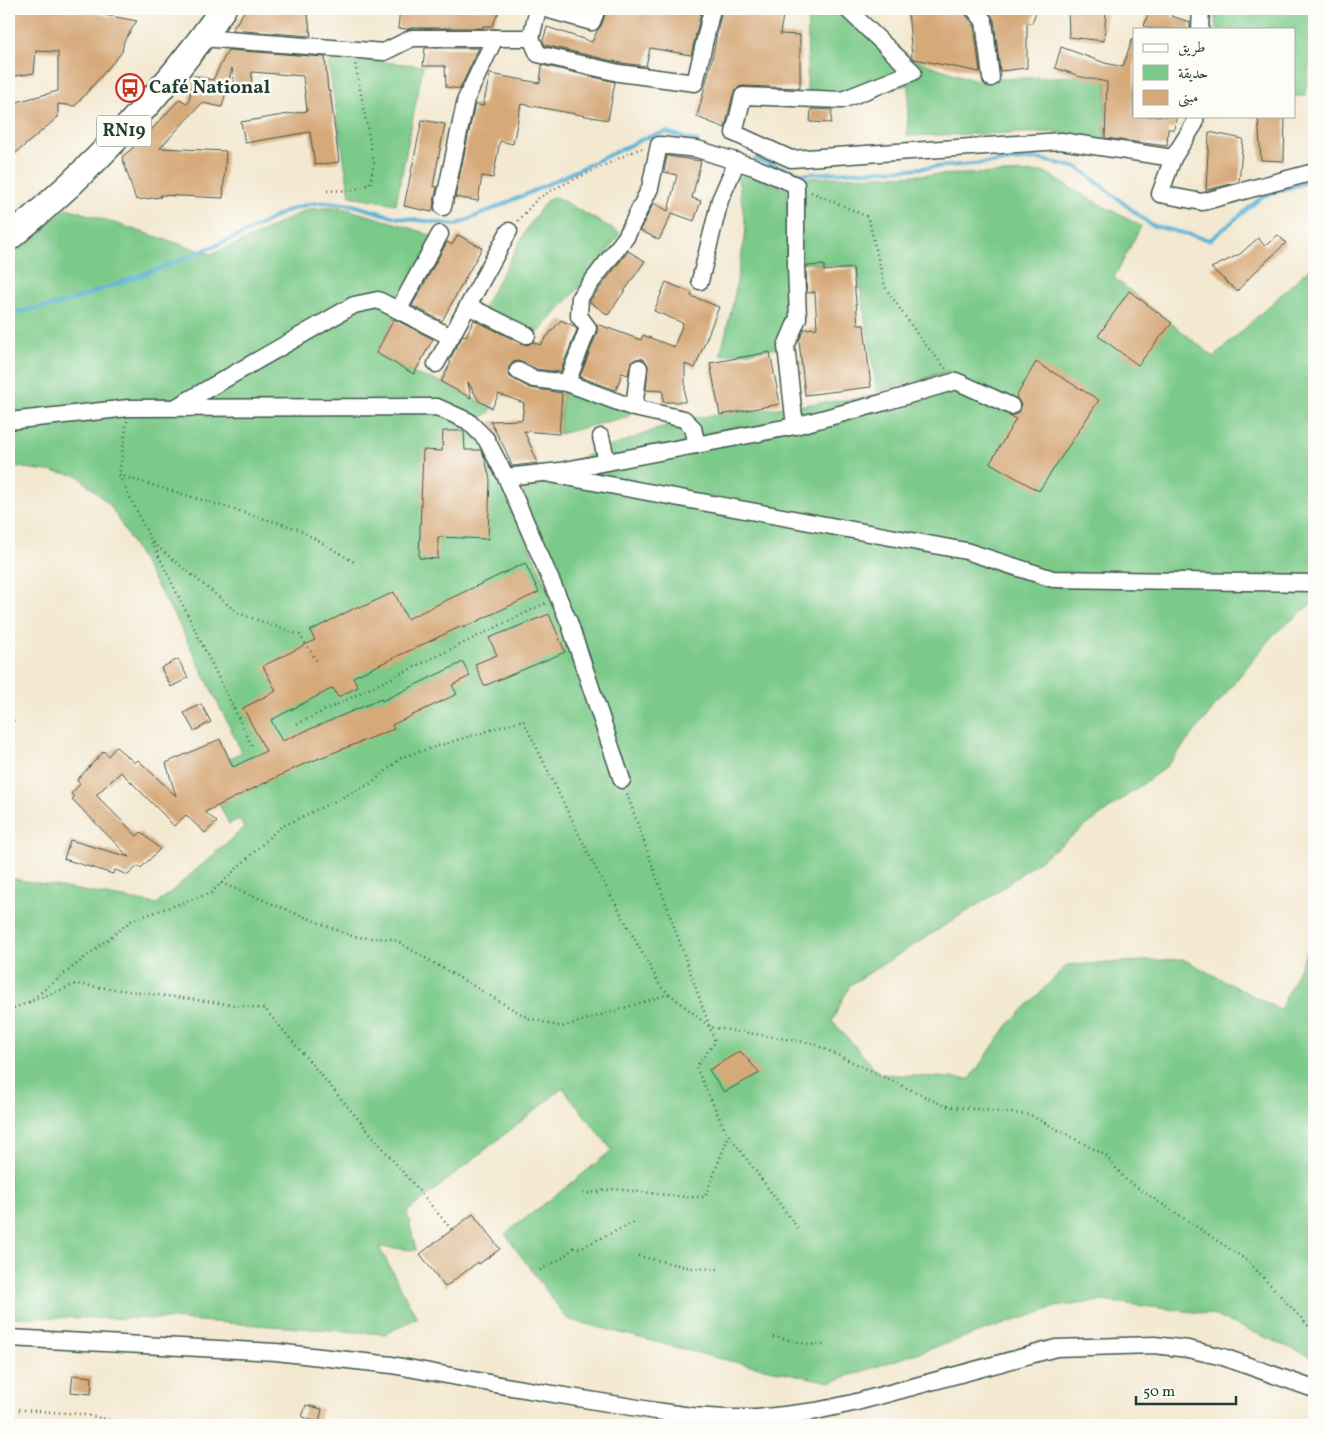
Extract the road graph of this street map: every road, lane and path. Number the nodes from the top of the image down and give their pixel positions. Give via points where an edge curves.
1 (206, 9) edge
2 (223, 9) edge
3 (538, 9) edge
4 (546, 9) edge
5 (597, 9) edge
6 (712, 9) edge
7 (847, 9) edge
8 (974, 9) edge
9 (1201, 9) edge
10 (1200, 28) edge
11 (202, 38) junction
12 (495, 38) junction
13 (531, 38) junction
14 (352, 50) junction
15 (991, 78) dead end
16 (1195, 118) edge
17 (659, 145) junction
18 (1173, 158) junction
19 (737, 162) junction
20 (1314, 172) edge
21 (796, 185) junction
22 (328, 191) dead end
23 (443, 207) dead end
24 (9, 224) edge
25 (509, 231) joint
26 (440, 234) dead end
27 (700, 281) dead end
28 (468, 306) junction
29 (398, 309) junction
30 (527, 336) dead end
31 (451, 337) junction
32 (436, 364) dead end
33 (639, 368) dead end
34 (518, 371) dead end
35 (956, 381) junction
36 (567, 383) junction
37 (1010, 406) dead end
38 (129, 408) junction
39 (176, 408) junction
40 (634, 408) junction
41 (9, 421) edge
42 (795, 426) junction
43 (601, 438) dead end
44 (697, 445) junction
45 (607, 462) junction
46 (545, 473) junction
47 (119, 475) junction
48 (506, 478) junction
49 (152, 542) junction
50 (356, 564) dead end
51 (1314, 583) edge
52 (558, 596) junction
53 (318, 663) dead end
54 (16, 719) dead end
55 (9, 723) edge
56 (296, 724) dead end
57 (253, 748) dead end
58 (622, 780) joint
59 (221, 883) junction
60 (669, 994) junction
61 (29, 1002) junction
62 (9, 1010) edge
63 (710, 1027) junction
64 (729, 1135) junction
65 (583, 1194) dead end
66 (637, 1221) dead end
67 (452, 1230) dead end
68 (799, 1230) dead end
69 (638, 1256) dead end
70 (721, 1269) dead end
71 (540, 1270) dead end
72 (1314, 1332) edge
73 (773, 1337) dead end
74 (9, 1338) edge
75 (824, 1346) dead end
76 (1314, 1389) edge
77 (9, 1409) edge
78 (137, 1425) edge

1 - 24 highway, RN19 via 172,55 98,140
2 - 11 highway, RN19
3 - 13 street
4 - 5 street via 592,22
6 - 13 street via 695,83 619,73 538,54
7 - 18 street via 913,72 842,100 743,96 734,133 791,159 1061,141
8 - 15 street via 984,21
9 - 10 street
11 - 14 street
11 - 24 highway, RN19 via 174,75 77,179
12 - 13 street
12 - 14 street via 412,38 384,52
12 - 23 street via 466,99
14 - 22 path via 374,163 370,184 354,190
16 - 18 street
17 - 19 street via 697,149
17 - 25 path via 639,149 554,189 537,199
17 - 36 street via 650,188 626,237 580,297 579,316 588,328
18 - 20 street via 1160,194 1202,202
19 - 21 street
19 - 27 street via 720,200
21 - 35 path via 868,217 884,287
21 - 42 street via 798,318 786,346
25 - 28 street
26 - 29 street
28 - 30 street
28 - 31 street
29 - 31 street
29 - 39 street via 378,300 354,305
31 - 32 street
33 - 40 street
34 - 36 street via 534,379
35 - 37 street
35 - 42 street
36 - 40 street
38 - 39 street
38 - 41 street
38 - 47 path
39 - 48 street via 437,407 468,421 486,439
40 - 44 street via 684,419 693,428
42 - 44 street
43 - 45 street
44 - 45 street
45 - 46 street
46 - 48 street
46 - 51 street via 966,551 1052,579
47 - 49 path
47 - 50 path via 298,529
48 - 52 street
49 - 53 path via 238,613 300,635
49 - 57 path
52 - 56 path
52 - 58 street
54 - 55 path
58 - 63 path
59 - 60 path via 354,937 394,939 528,1018 562,1027
59 - 60 path via 279,828 372,783 402,757 523,720 592,863 661,987
59 - 61 path via 211,893 132,920
60 - 63 path
61 - 62 path
61 - 67 path via 76,984 265,1010
63 - 64 path via 715,1042 696,1067
63 - 72 path via 812,1043 945,1106 1030,1115 1105,1155 1126,1180 1248,1261
64 - 65 path via 705,1197 614,1190
64 - 68 path
66 - 71 path via 574,1248
69 - 70 path via 691,1268
73 - 75 path
74 - 76 street via 286,1353 392,1365 656,1411 726,1418 784,1415 854,1403 1056,1348 1154,1345 1188,1349 1223,1356
77 - 78 path via 80,1414

